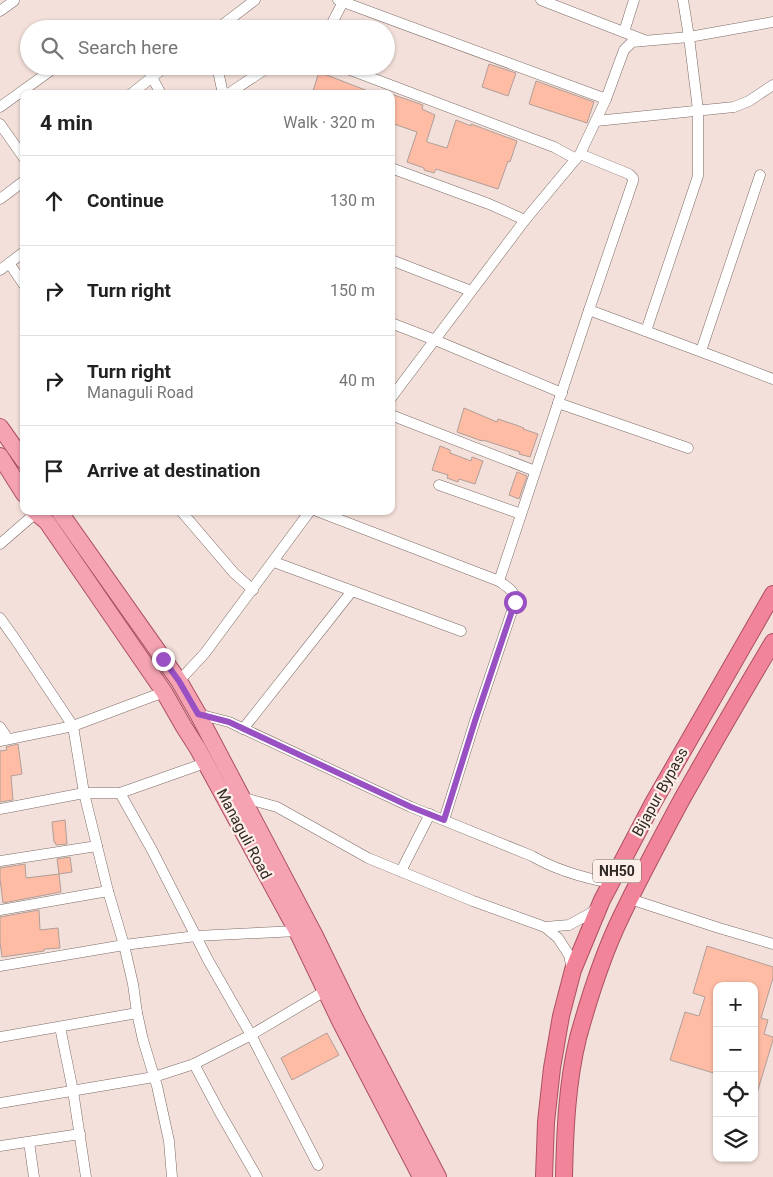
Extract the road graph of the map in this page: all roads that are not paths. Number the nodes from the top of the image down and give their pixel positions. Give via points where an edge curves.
1 (14, 0) edge
2 (255, 0) edge
3 (541, 0) edge
4 (634, 0) edge
5 (683, 0) edge
6 (341, 1) edge
7 (0, 12) edge
8 (229, 20) edge
9 (333, 20) edge
10 (392, 20) edge
11 (395, 21) edge
12 (773, 22) edge
13 (624, 32) junction
14 (689, 37) junction
15 (645, 40) junction
16 (44, 75) edge
17 (155, 75) edge
18 (219, 75) edge
19 (256, 75) edge
20 (363, 75) edge
21 (152, 77) junction
22 (773, 85) edge
23 (24, 90) edge
24 (137, 90) edge
25 (159, 90) edge
26 (222, 90) edge
27 (234, 90) edge
28 (20, 93) edge
29 (606, 99) junction
30 (0, 107) edge
31 (698, 110) junction
32 (596, 121) junction
33 (0, 124) edge
34 (20, 152) edge
35 (578, 156) junction
36 (395, 169) edge
37 (760, 175) dead end
38 (20, 184) edge
39 (0, 199) edge
40 (525, 220) junction
41 (20, 255) edge
42 (395, 262) edge
43 (9, 263) junction
44 (0, 270) edge
45 (20, 279) edge
46 (471, 291) junction
47 (589, 310) junction
48 (395, 325) edge
49 (646, 331) junction
50 (435, 340) junction
51 (701, 352) junction
52 (773, 379) edge
53 (395, 386) edge
54 (562, 393) junction
55 (558, 403) junction
56 (395, 417) edge
57 (0, 427) edge
58 (688, 448) dead end
59 (20, 455) edge
60 (0, 456) edge
61 (535, 471) junction
62 (439, 485) dead end
63 (20, 488) edge
64 (521, 514) junction
65 (33, 515) edge
66 (39, 515) edge
67 (62, 515) edge
68 (184, 515) edge
69 (307, 515) edge
70 (327, 515) edge
71 (0, 544) edge
72 (274, 562) junction
73 (499, 581) junction
74 (253, 590) junction
75 (352, 591) junction
76 (773, 594) edge
77 (0, 618) edge
78 (461, 631) dead end
79 (773, 642) edge
80 (179, 681) junction
81 (164, 692) junction
82 (198, 714) junction
83 (73, 726) junction
84 (0, 727) edge
85 (243, 729) junction
86 (4, 740) edge
87 (205, 763) junction
88 (84, 793) junction
89 (120, 793) junction
90 (241, 796) junction
91 (0, 809) edge
92 (430, 814) junction
93 (444, 820) junction
94 (97, 846) junction
95 (0, 861) edge
96 (401, 871) junction
97 (611, 883) junction
98 (108, 891) junction
99 (630, 899) junction
100 (602, 900) junction
101 (0, 910) edge
102 (545, 927) junction
103 (297, 932) junction
104 (196, 936) junction
105 (773, 944) edge
106 (124, 945) junction
107 (0, 966) edge
108 (573, 970) junction
109 (332, 987) junction
110 (137, 1013) junction
111 (60, 1027) junction
112 (251, 1035) junction
113 (0, 1037) edge
114 (194, 1064) junction
115 (154, 1077) junction
116 (73, 1091) junction
117 (0, 1103) edge
118 (80, 1134) junction
119 (29, 1142) junction
120 (0, 1146) edge
121 (318, 1165) dead end
122 (34, 1177) edge
123 (86, 1177) edge
124 (172, 1177) edge
125 (257, 1177) edge
126 (421, 1177) edge
127 (438, 1177) edge
128 (544, 1177) edge
129 (564, 1177) edge

1 - 7 street
2 - 8 street
3 - 13 street
4 - 13 street
5 - 14 street
6 - 9 street
6 - 10 street
11 - 29 street
12 - 14 street
13 - 15 street
14 - 15 street
14 - 31 street
15 - 29 street via 632,42 624,50
16 - 23 street
17 - 21 street
18 - 26 street
19 - 27 street
20 - 35 street
21 - 24 street
21 - 25 street
22 - 31 street via 734,107
28 - 30 street
29 - 32 street
31 - 32 street
31 - 49 street via 698,176
32 - 35 street
33 - 34 street
35 - 40 street
35 - 47 street via 633,178
36 - 40 street
37 - 51 street
38 - 39 street
40 - 46 street
41 - 43 street
42 - 46 street
43 - 44 street
43 - 45 street
46 - 50 street
47 - 49 street
47 - 54 street
48 - 50 street
49 - 51 street
50 - 53 street
50 - 54 street
51 - 52 street
54 - 55 street
55 - 58 street
55 - 61 street
56 - 61 street
57 - 59 main road
60 - 63 main road
61 - 64 street
62 - 64 street
64 - 73 street
65 - 71 street
66 - 81 main road, Managuli Road
67 - 80 main road, Managuli Road
68 - 74 street via 234,573
69 - 72 street
70 - 73 street
72 - 74 street
72 - 75 street
73 - 93 street via 513,591 516,598
74 - 80 street via 206,653
75 - 78 street
75 - 85 street
76 - 97 highway, Bijapur Bypass / NH50 via 653,802
77 - 83 street
79 - 99 highway, Bijapur Bypass / NH50 via 661,837
80 - 82 main road, Managuli Road
81 - 83 street
81 - 87 main road, Managuli Road
82 - 85 street
82 - 90 main road, Managuli Road
83 - 86 street
83 - 88 street
84 - 86 street
85 - 92 street
87 - 89 street
87 - 103 main road, Managuli Road
88 - 89 street
88 - 91 street
88 - 94 street
89 - 104 street
90 - 96 street via 277,807 368,858
90 - 109 main road, Managuli Road via 315,936
92 - 93 street
92 - 96 street
93 - 97 street via 541,862
94 - 95 street
94 - 98 street
96 - 102 street
97 - 100 highway, Bijapur Bypass / NH50
98 - 101 street
98 - 106 street
99 - 105 street
99 - 129 highway, Bijapur Bypass / NH50 via 590,996 578,1040 569,1088
100 - 102 street via 591,913 569,925
100 - 108 highway, Bijapur Bypass / NH50
102 - 108 street via 558,938 569,955
103 - 104 street
103 - 109 main road, Managuli Road
104 - 106 street
104 - 112 street
106 - 107 street
106 - 110 street
108 - 128 highway, Bijapur Bypass / NH50 via 552,1068
109 - 112 street
109 - 126 main road, Managuli Road
109 - 127 main road, Managuli Road
110 - 111 street
110 - 115 street
111 - 113 street
111 - 116 street
112 - 114 street
112 - 121 street
114 - 115 street
114 - 125 street
115 - 116 street
115 - 124 street via 169,1141
116 - 117 street
116 - 118 street
118 - 119 street
118 - 123 street
119 - 120 street
119 - 122 street

